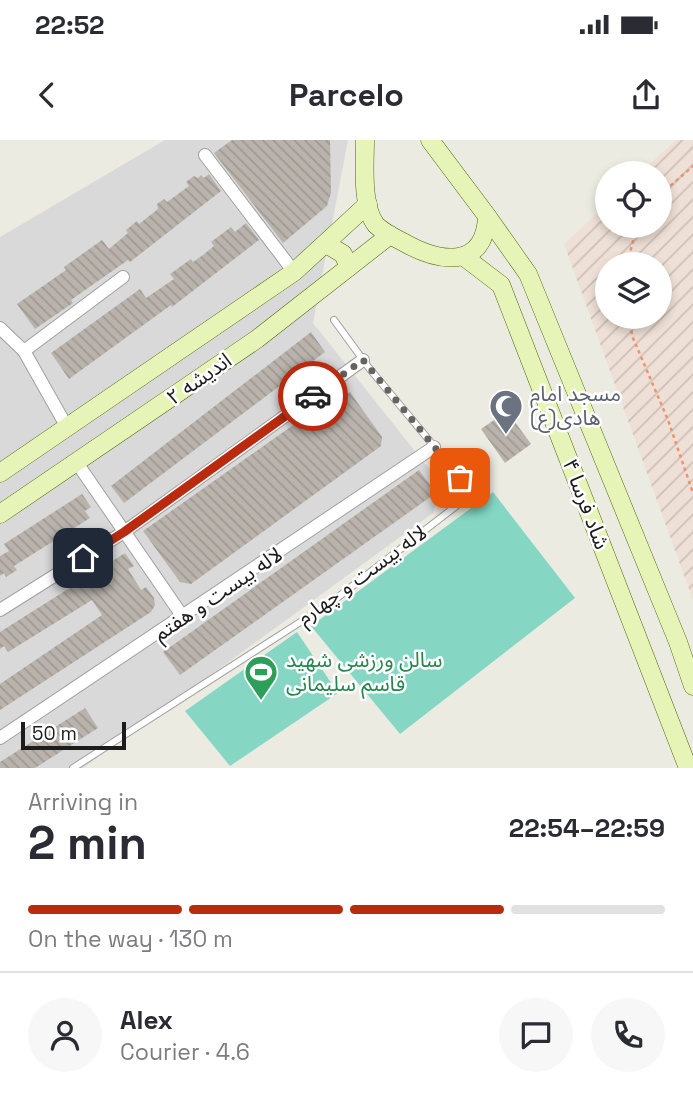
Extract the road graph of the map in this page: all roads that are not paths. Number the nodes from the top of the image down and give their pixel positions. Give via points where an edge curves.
1 (365, 140) edge
2 (430, 140) edge
3 (205, 155) dead end
4 (368, 204) junction
5 (486, 216) junction
6 (390, 235) junction
7 (326, 244) junction
8 (463, 256) junction
9 (349, 267) junction
10 (294, 272) junction
11 (123, 277) dead end
12 (334, 320) dead end
13 (0, 328) edge
14 (24, 351) junction
15 (363, 360) junction
16 (68, 429) junction
17 (434, 447) junction
18 (77, 463) junction
19 (0, 474) edge
20 (0, 513) edge
21 (124, 532) junction
22 (0, 611) edge
23 (183, 617) junction
24 (693, 686) edge
25 (0, 738) edge
26 (73, 768) edge
27 (688, 768) edge

1 - 4 street
2 - 5 street, شاد فرسا ۴
3 - 10 street
4 - 6 street via 376,224
4 - 7 street, اندیشه ۲
5 - 8 street via 483,241
5 - 24 street, شاد فرسا ۴ via 528,274
6 - 8 street via 430,256
6 - 9 street, اندیشه ۲
7 - 9 street via 343,254
7 - 10 street, اندیشه ۲
8 - 27 street, شاد فرسا ۴ via 501,285
9 - 18 street, اندیشه ۲ via 257,339
10 - 16 street, اندیشه ۲
11 - 14 street
12 - 15 lane
13 - 14 street
14 - 16 street
15 - 17 lane
15 - 21 street
16 - 19 street, اندیشه ۲
17 - 23 street, لاله بیست و هفتم
17 - 26 lane, لاله بیست و چهارم via 473,493 333,601
18 - 20 street, اندیشه ۲
18 - 21 street
21 - 22 street
21 - 23 street
23 - 25 street, لاله بیست و هفتم

